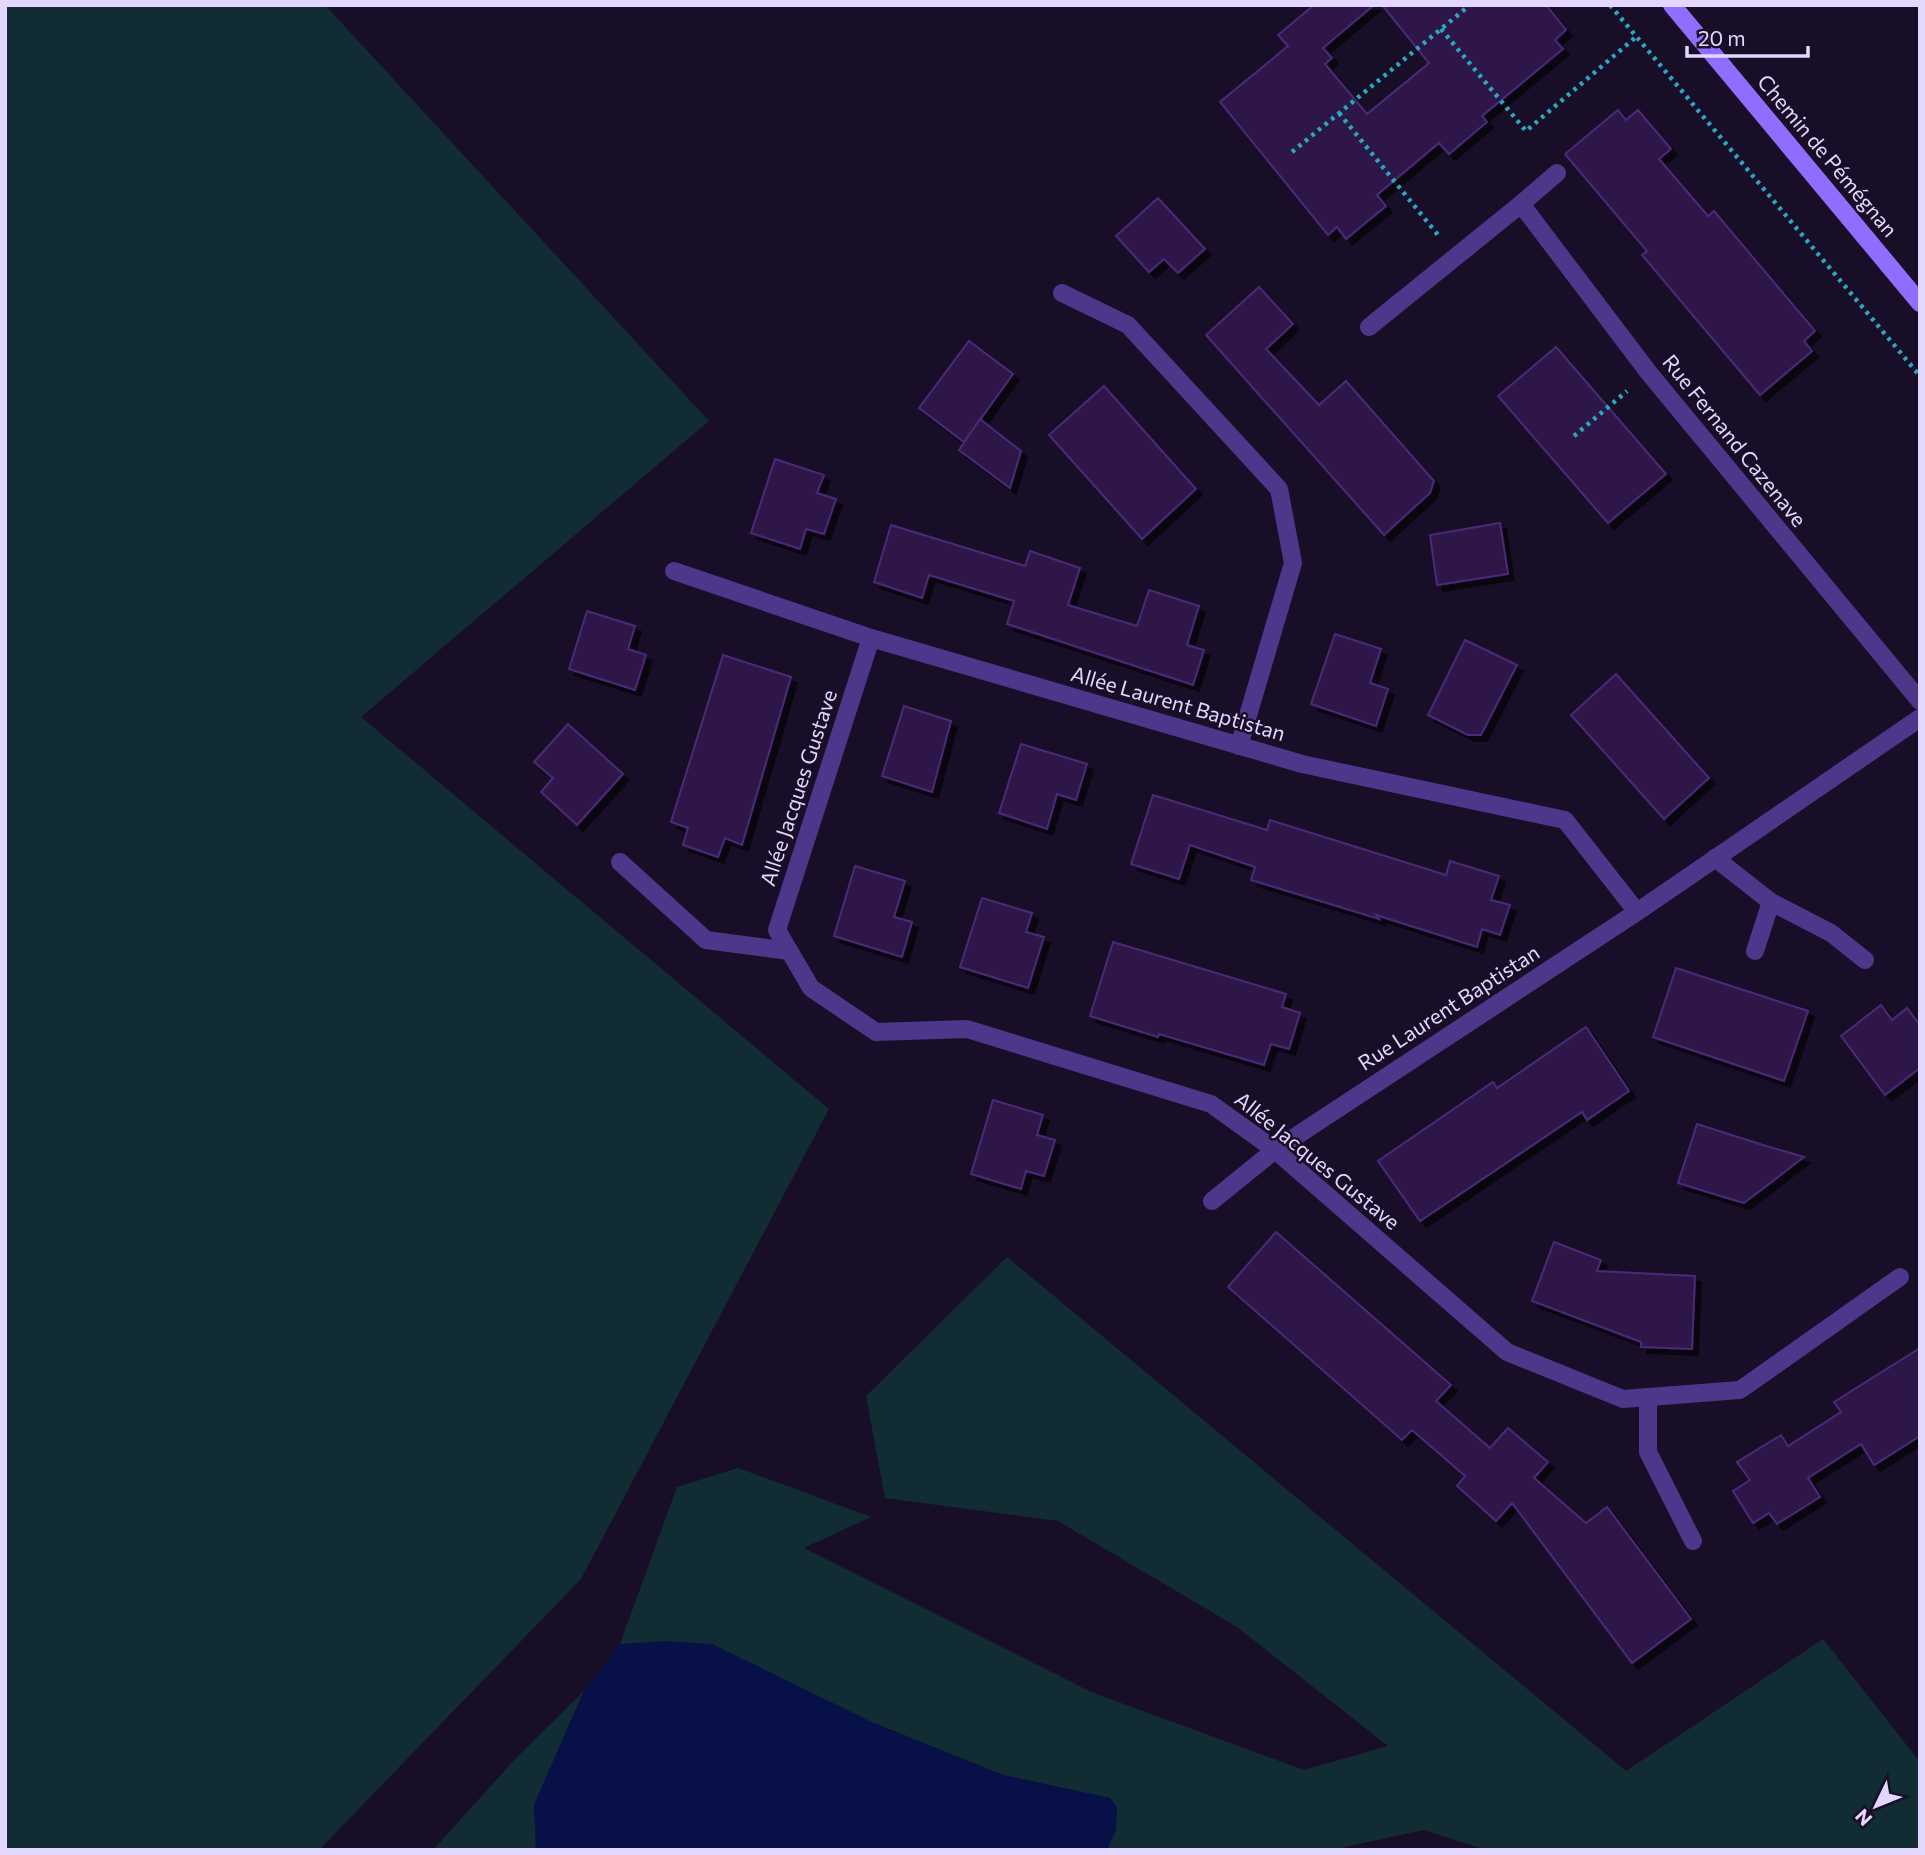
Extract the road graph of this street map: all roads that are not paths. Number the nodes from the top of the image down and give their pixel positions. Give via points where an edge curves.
1 (1672, 5) edge
2 (1557, 173) dead end
3 (1521, 204) junction
4 (1062, 293) dead end
5 (1920, 303) edge
6 (1369, 327) dead end
7 (674, 570) dead end
8 (871, 638) junction
9 (1920, 701) edge
10 (1920, 718) edge
11 (1239, 746) junction
12 (1715, 858) junction
13 (620, 862) dead end
14 (1771, 902) junction
15 (1637, 912) junction
16 (789, 951) junction
17 (1755, 951) dead end
18 (1864, 960) dead end
19 (1275, 1150) junction
20 (1212, 1201) dead end
21 (1900, 1277) dead end
22 (1648, 1397) junction
23 (1693, 1541) dead end

1 - 5 street, Chemin de Pémégnan
2 - 3 street
3 - 6 street
3 - 9 street, Rue Fernand Cazenave via 1649,373
4 - 11 street via 1128,325 1279,489 1293,563
7 - 8 street, Allée Laurent Baptistan
8 - 11 street, Allée Laurent Baptistan
8 - 16 street, Allée Jacques Gustave via 777,930
10 - 12 street, Rue Laurent Baptistan
11 - 15 street, Allée Laurent Baptistan via 1302,764 1564,820
12 - 14 street
12 - 15 street, Rue Laurent Baptistan
13 - 16 street via 706,940
14 - 17 street
14 - 18 street via 1831,933
15 - 19 street, Rue Laurent Baptistan
16 - 19 street, Allée Jacques Gustave via 811,988 876,1032 967,1029 1211,1104
19 - 20 street, Rue Laurent Baptistan
19 - 22 street, Allée Jacques Gustave via 1507,1352 1623,1399
21 - 22 street, Allée Jacques Gustave via 1740,1390
22 - 23 street via 1648,1452

